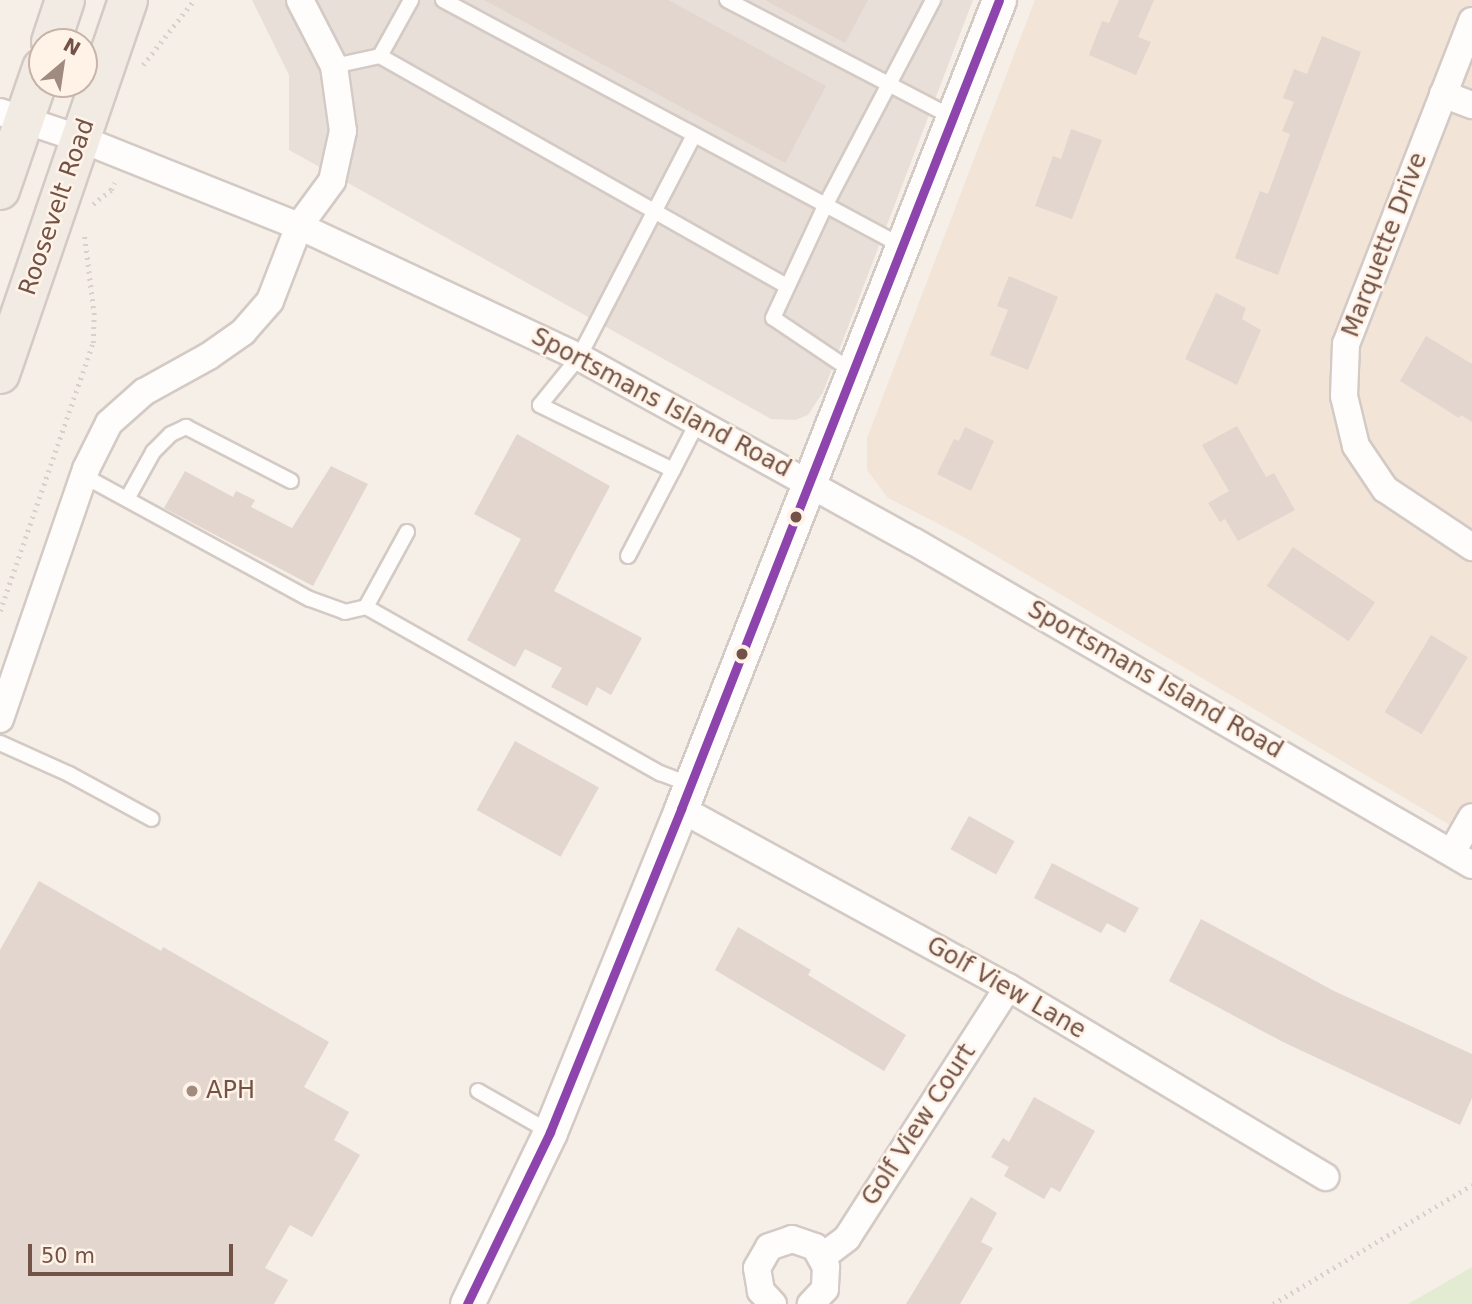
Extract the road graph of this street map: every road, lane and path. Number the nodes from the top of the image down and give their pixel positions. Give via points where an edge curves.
1 (65, 0) edge
2 (128, 0) edge
3 (194, 0) edge
4 (300, 0) edge
5 (411, 0) edge
6 (443, 0) edge
7 (727, 0) edge
8 (933, 0) edge
9 (999, 0) edge
10 (1472, 21) edge
11 (56, 28) edge
12 (380, 56) junction
13 (143, 65) dead end
14 (334, 66) junction
15 (891, 84) junction
16 (28, 90) edge
17 (1443, 94) junction
18 (1472, 105) edge
19 (12, 116) edge
20 (953, 117) junction
21 (694, 135) junction
22 (81, 139) junction
23 (114, 183) dead end
24 (0, 190) edge
25 (825, 206) junction
26 (653, 211) junction
27 (90, 214) dead end
28 (87, 223) dead end
29 (299, 226) junction
30 (902, 246) junction
31 (787, 286) junction
32 (579, 357) junction
33 (852, 371) junction
34 (0, 374) edge
35 (697, 424) junction
36 (673, 470) junction
37 (84, 476) junction
38 (290, 481) dead end
39 (808, 482) junction
40 (127, 499) junction
41 (407, 532) dead end
42 (1472, 547) edge
43 (628, 556) dead end
44 (366, 607) junction
45 (0, 611) edge
46 (0, 719) edge
47 (0, 743) edge
48 (686, 797) junction
49 (1472, 817) edge
50 (152, 819) dead end
51 (1462, 858) edge
52 (1007, 987) junction
53 (478, 1091) dead end
54 (550, 1132) junction
55 (1326, 1177) dead end
56 (1472, 1185) edge
57 (822, 1257) junction
58 (467, 1304) edge
59 (774, 1304) edge
60 (811, 1304) edge
61 (1273, 1304) edge

1 - 11 main road
2 - 22 main road, Roosevelt Road
3 - 13 path
4 - 14 street
5 - 12 lane
6 - 21 lane
7 - 15 lane
8 - 15 lane
9 - 20 street
10 - 17 street, Marquette Drive
12 - 14 lane
12 - 26 lane
14 - 29 street via 343,131 332,181
15 - 20 lane
15 - 25 lane
16 - 19 main road
17 - 18 street
17 - 42 street, Marquette Drive via 1346,344 1344,396 1356,446 1385,489
19 - 22 street, Sportsmans Island Road
19 - 24 main road
20 - 30 street
21 - 25 lane
21 - 26 lane
22 - 29 street, Sportsmans Island Road
22 - 34 main road, Roosevelt Road
23 - 27 path
25 - 30 lane
25 - 31 lane
26 - 31 lane
26 - 32 lane
28 - 45 path via 93,342
29 - 32 street, Sportsmans Island Road
29 - 37 street via 270,301 243,332 145,392 109,423
30 - 33 street
31 - 33 lane via 773,318
32 - 35 street, Sportsmans Island Road
32 - 36 lane via 540,405
33 - 39 street
35 - 36 lane
35 - 39 street, Sportsmans Island Road
36 - 43 lane
37 - 40 lane
37 - 46 street
38 - 40 lane via 186,427 153,452
39 - 48 street
39 - 51 street, Sportsmans Island Road
40 - 44 lane via 310,599 345,612
41 - 44 lane
44 - 48 lane via 660,773
47 - 50 lane
48 - 52 street, Golf View Lane
48 - 54 street
49 - 51 street
52 - 55 street, Golf View Lane
52 - 57 street, Golf View Court via 847,1238
53 - 54 lane
54 - 58 street
56 - 61 path
57 - 59 street via 804,1241 780,1241 769,1247 761,1256 757,1280
57 - 60 street via 825,1289

